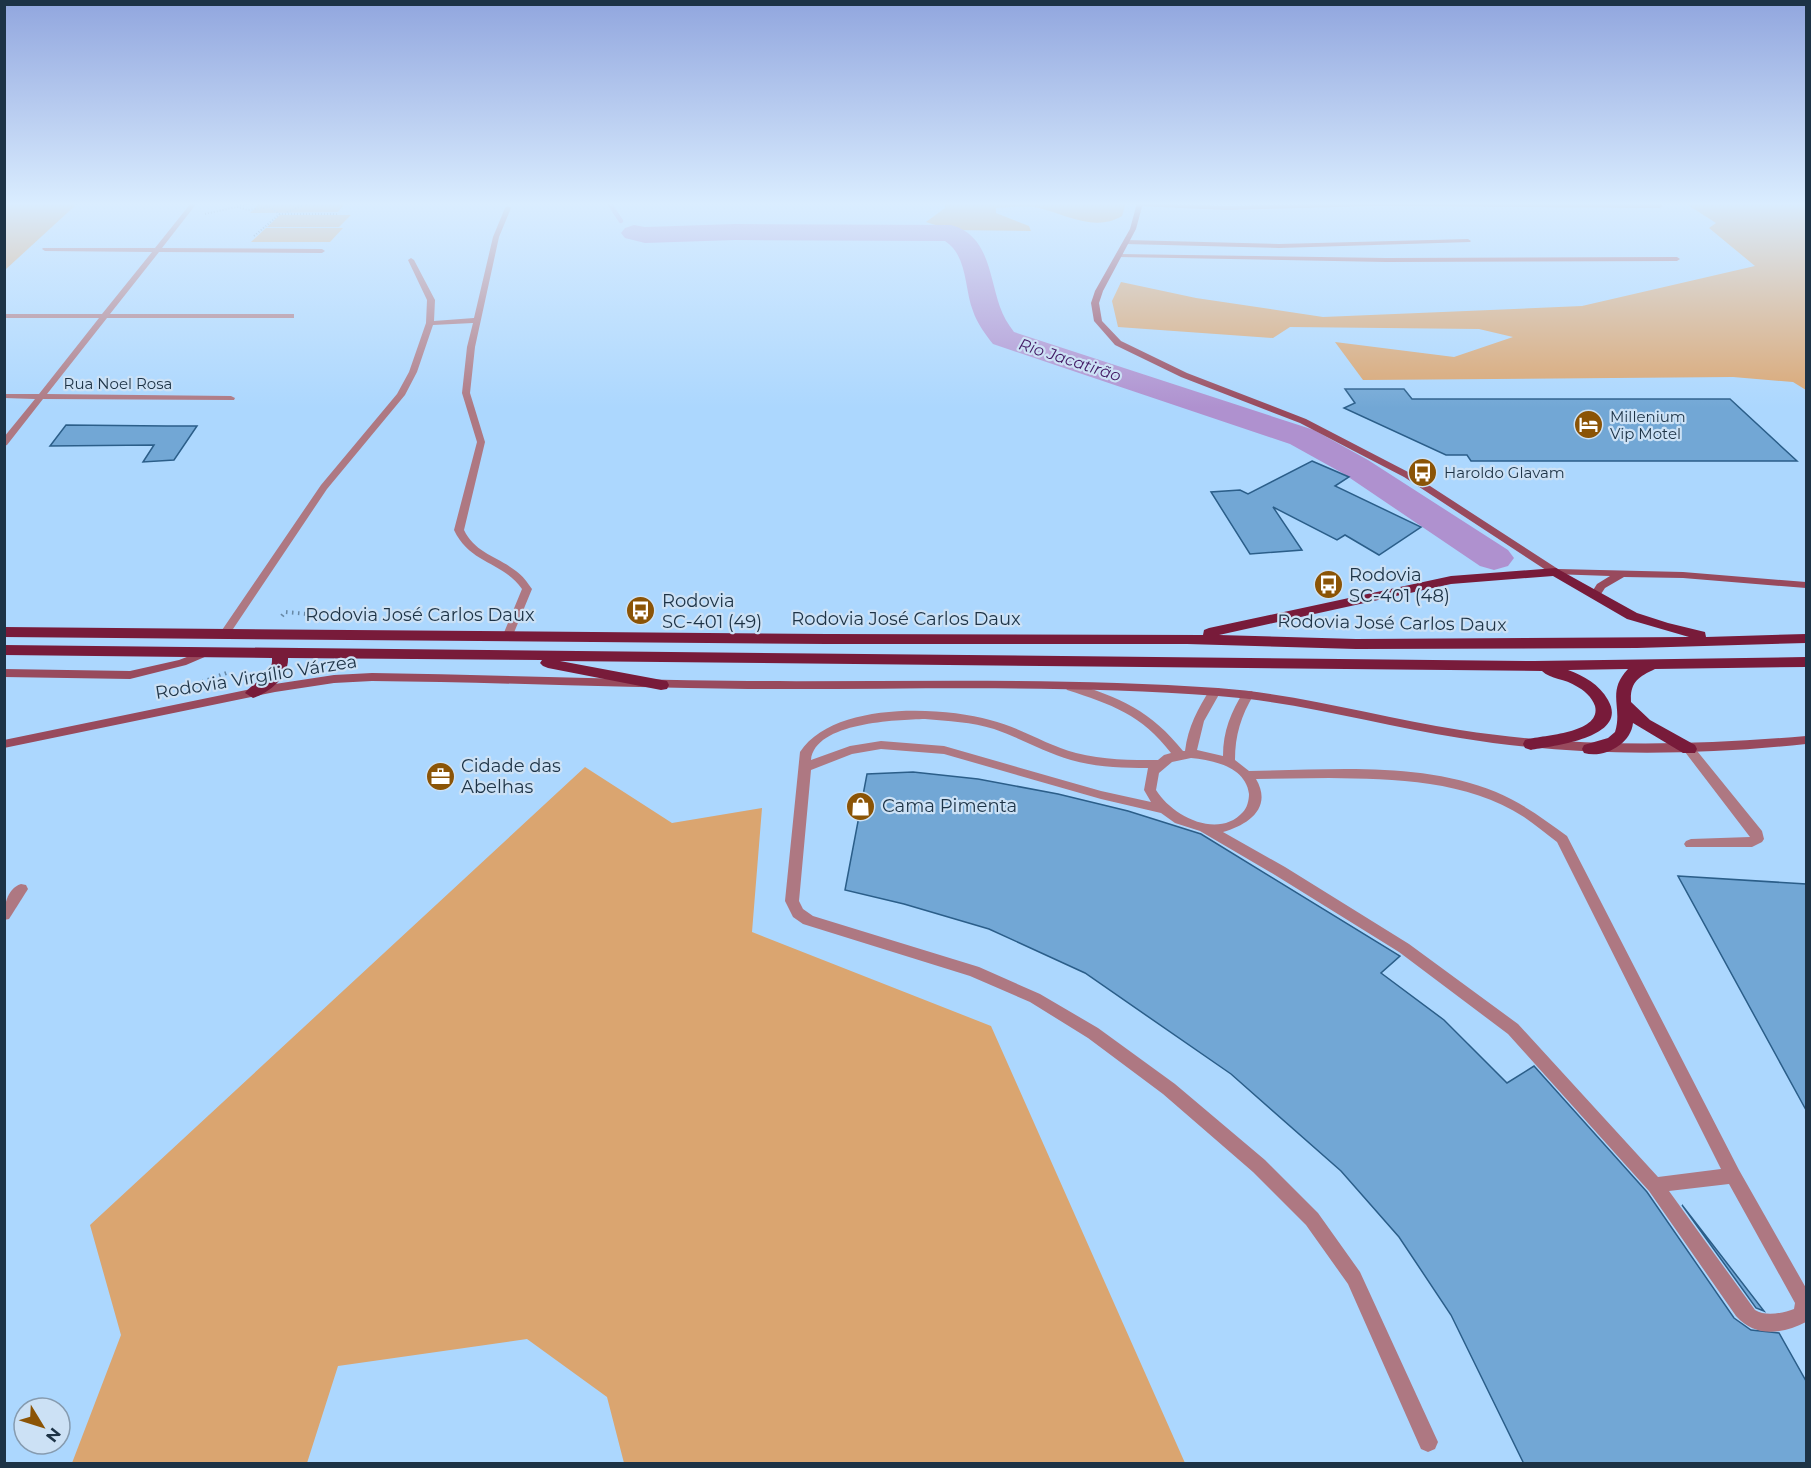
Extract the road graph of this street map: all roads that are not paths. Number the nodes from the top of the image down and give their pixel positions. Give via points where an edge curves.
1 (140, 272) edge
2 (417, 272) edge
3 (488, 272) edge
4 (1111, 272) edge
5 (4, 316) edge
6 (105, 316) junction
7 (291, 316) dead end
8 (477, 320) junction
9 (429, 323) junction
10 (4, 396) edge
11 (42, 396) junction
12 (231, 398) dead end
13 (4, 443) edge
14 (1556, 572) junction
15 (1625, 572) junction
16 (1806, 585) edge
17 (1594, 595) junction
18 (4, 632) edge
19 (225, 633) junction
20 (508, 635) junction
21 (1186, 639) junction
22 (1806, 639) edge
23 (1724, 641) junction
24 (4, 650) edge
25 (210, 651) junction
26 (279, 653) junction
27 (512, 655) junction
28 (1806, 662) edge
29 (1650, 665) junction
30 (1534, 666) junction
31 (4, 673) edge
32 (661, 684) junction
33 (1071, 687) junction
34 (1215, 691) junction
35 (253, 693) junction
36 (1248, 694) junction
37 (1622, 701) junction
38 (1806, 740) edge
39 (4, 744) edge
40 (1531, 744) junction
41 (1590, 749) junction
42 (1689, 750) junction
43 (1185, 754) junction
44 (1229, 762) junction
45 (1159, 764) junction
46 (805, 767) junction
47 (1245, 774) junction
48 (1161, 809) junction
49 (1203, 827) junction
50 (1691, 844) dead end
51 (21, 889) dead end
52 (4, 915) edge
53 (1733, 1176) junction
54 (1655, 1185) junction
55 (1428, 1442) dead end

1 - 6 street
2 - 9 street via 431,300
3 - 8 street
4 - 14 main road via 1095,303 1098,321 1118,343 1158,364 1303,421 1407,476
5 - 6 street
6 - 7 street
6 - 11 street
8 - 9 street
8 - 20 street via 466,393 481,442 459,530 463,542 513,571 527,589
9 - 19 street via 401,395 324,487
10 - 11 street, Rua Noel Rosa
11 - 12 street, Rua Noel Rosa
11 - 13 street
14 - 15 main road
14 - 17 highway
14 - 21 highway via 1451,580
15 - 16 main road
15 - 17 main road via 1601,585
17 - 23 highway via 1632,616
18 - 19 highway, Rodovia José Carlos Daux
19 - 20 highway, Rodovia José Carlos Daux
20 - 21 highway, Rodovia José Carlos Daux
21 - 23 highway, Rodovia José Carlos Daux via 1380,644
22 - 23 highway, Rodovia José Carlos Daux
24 - 25 highway
25 - 26 highway
25 - 31 main road via 182,663 130,675
26 - 27 highway
26 - 35 highway via 280,669
27 - 30 highway
27 - 32 highway
28 - 29 highway
29 - 30 highway
29 - 37 highway via 1632,675 1623,689
30 - 40 highway via 1579,680 1603,701 1605,709 1592,729 1573,737
32 - 33 main road, Rodovia Virgílio Várzea
32 - 35 main road, Rodovia Virgílio Várzea via 372,676
33 - 34 main road, Rodovia Virgílio Várzea
33 - 43 street via 1122,703 1149,720
34 - 36 main road, Rodovia Virgílio Várzea
34 - 43 street via 1198,719
35 - 39 main road, Rodovia Virgílio Várzea
36 - 40 main road, Rodovia Virgílio Várzea
36 - 44 street via 1231,724
37 - 41 highway via 1626,719 1619,739
37 - 42 highway via 1634,717
38 - 42 main road, Rodovia Virgílio Várzea
40 - 41 main road, Rodovia Virgílio Várzea
41 - 42 main road, Rodovia Virgílio Várzea
42 - 50 street via 1757,834 1752,842
43 - 44 street
43 - 45 street
44 - 47 street
45 - 46 street via 1108,764 1072,756 987,723 931,715 872,720 833,730 806,752
45 - 48 street via 1153,771 1149,790
46 - 48 street via 850,750 881,745 944,750
46 - 55 street via 792,902 798,913 808,920 974,971 1035,998 1093,1033 1169,1089 1259,1166 1312,1220 1354,1278
47 - 49 street via 1255,791 1247,816 1228,825
47 - 53 street via 1417,776 1509,801 1541,819 1562,839
48 - 49 street
49 - 54 street via 1404,948 1513,1029
51 - 52 street
53 - 54 street
53 - 54 street via 1804,1301 1800,1317 1764,1324 1753,1321

